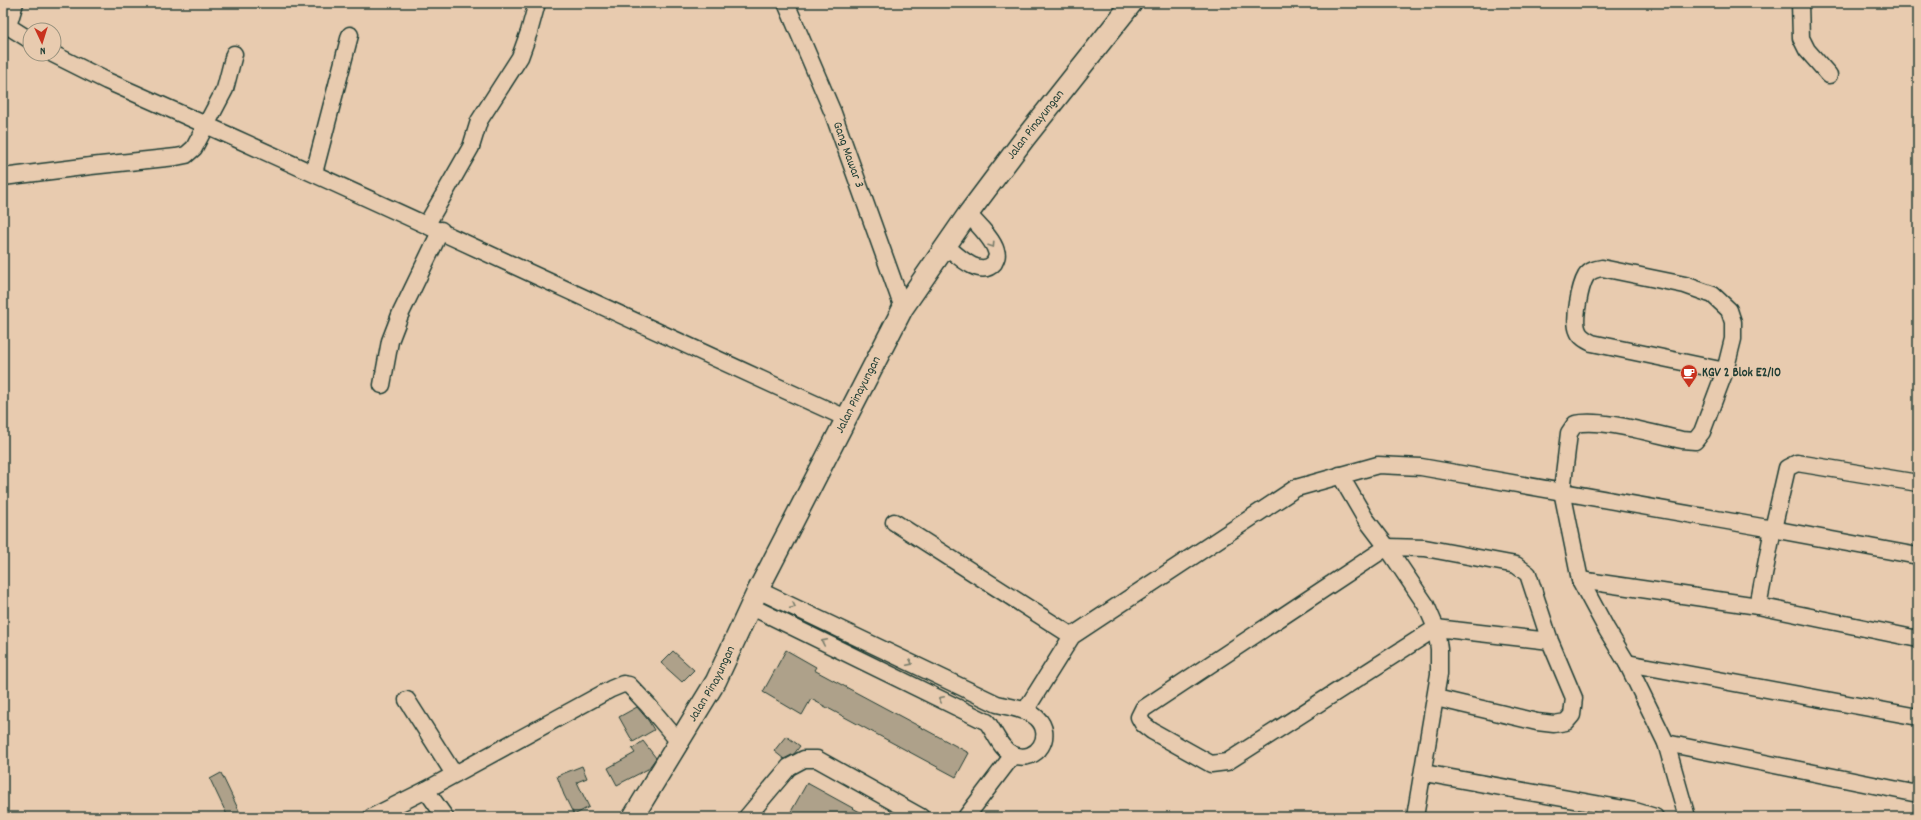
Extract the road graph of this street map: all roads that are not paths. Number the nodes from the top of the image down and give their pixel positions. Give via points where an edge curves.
1 (15, 3) edge
2 (537, 3) edge
3 (786, 3) edge
4 (1132, 3) edge
5 (1800, 3) edge
6 (6, 25) edge
7 (22, 35) edge
8 (350, 35) dead end
9 (234, 54) dead end
10 (62, 58) edge
11 (1830, 75) dead end
12 (206, 124) junction
13 (314, 173) junction
14 (3, 177) edge
15 (968, 214) junction
16 (434, 227) junction
17 (946, 246) junction
18 (903, 308) junction
19 (1725, 371) junction
20 (382, 385) dead end
21 (846, 418) junction
22 (1340, 475) junction
23 (1918, 483) edge
24 (1562, 491) junction
25 (894, 522) dead end
26 (1773, 529) junction
27 (1388, 547) junction
28 (1918, 556) edge
29 (1580, 580) junction
30 (754, 598) junction
31 (1758, 606) junction
32 (1436, 628) junction
33 (1072, 636) junction
34 (1918, 639) edge
35 (1550, 641) junction
36 (1627, 663) junction
37 (1436, 698) junction
38 (986, 699) junction
39 (407, 700) dead end
40 (1025, 711) junction
41 (976, 716) junction
42 (1918, 717) edge
43 (678, 742) junction
44 (1666, 743) junction
45 (1013, 755) junction
46 (1424, 773) junction
47 (454, 774) junction
48 (426, 790) junction
49 (1918, 794) edge
50 (372, 817) edge
51 (445, 817) edge
52 (633, 817) edge
53 (748, 817) edge
54 (921, 817) edge
55 (966, 817) edge
56 (1416, 817) edge
57 (1655, 817) edge
58 (1687, 817) edge

1 - 6 street
2 - 16 street via 520,58 479,121 471,147
3 - 18 street, Gang Mawar 3 via 833,113
4 - 15 main road, Jalan Pinayungan via 1024,138
5 - 11 street via 1802,38 1808,50
6 - 7 street
8 - 13 street
9 - 12 street via 225,89
10 - 12 street
12 - 13 street
12 - 14 street via 194,148 186,155
13 - 16 street
15 - 17 main road, Jalan Pinayungan
15 -> 17 street via 996,251 997,258 993,264 986,267 969,264
16 - 20 street via 392,334
16 - 21 street via 554,285
17 - 18 main road, Jalan Pinayungan
18 - 21 main road, Jalan Pinayungan
19 - 19 street via 1733,339 1733,322 1729,310 1713,294 1685,285 1602,268 1587,275 1582,286 1576,319 1580,336 1592,343
19 - 24 street via 1702,432 1695,441 1605,424 1575,424 1569,433
21 - 30 main road, Jalan Pinayungan
22 - 24 street via 1378,465 1421,467
22 - 27 street via 1366,518
22 - 33 street via 1296,488
23 - 26 street via 1797,463 1787,468
24 - 26 street
24 - 29 street
25 - 33 street
26 - 28 street
26 - 31 street
27 - 32 street via 1426,605
27 - 32 street via 1143,709 1139,717 1142,724 1211,764 1227,762
27 - 35 street via 1425,548 1516,565 1528,574
29 - 31 street
29 - 36 street
30 -> 38 street
41 -> 30 street
30 - 43 main road, Jalan Pinayungan via 716,681
31 - 34 street
32 - 35 street
32 - 37 street via 1439,661
33 - 40 street
35 - 37 street via 1574,698 1572,715 1566,722 1537,722
36 - 42 street
36 - 44 street
37 - 46 street
38 - 40 street
38 - 41 street
39 - 47 street
40 - 45 street via 1036,717 1043,725 1045,736 1042,746 1034,754 1024,757
41 - 45 street via 987,722 1004,748
43 - 47 street via 648,705 629,685 623,684 611,688
43 - 52 main road, Jalan Pinayungan
44 - 49 street
44 - 58 street
45 - 55 street
46 - 56 street
46 - 57 street
47 - 48 street
48 - 50 street
48 - 51 street
53 - 54 street via 789,767 804,759 817,759

